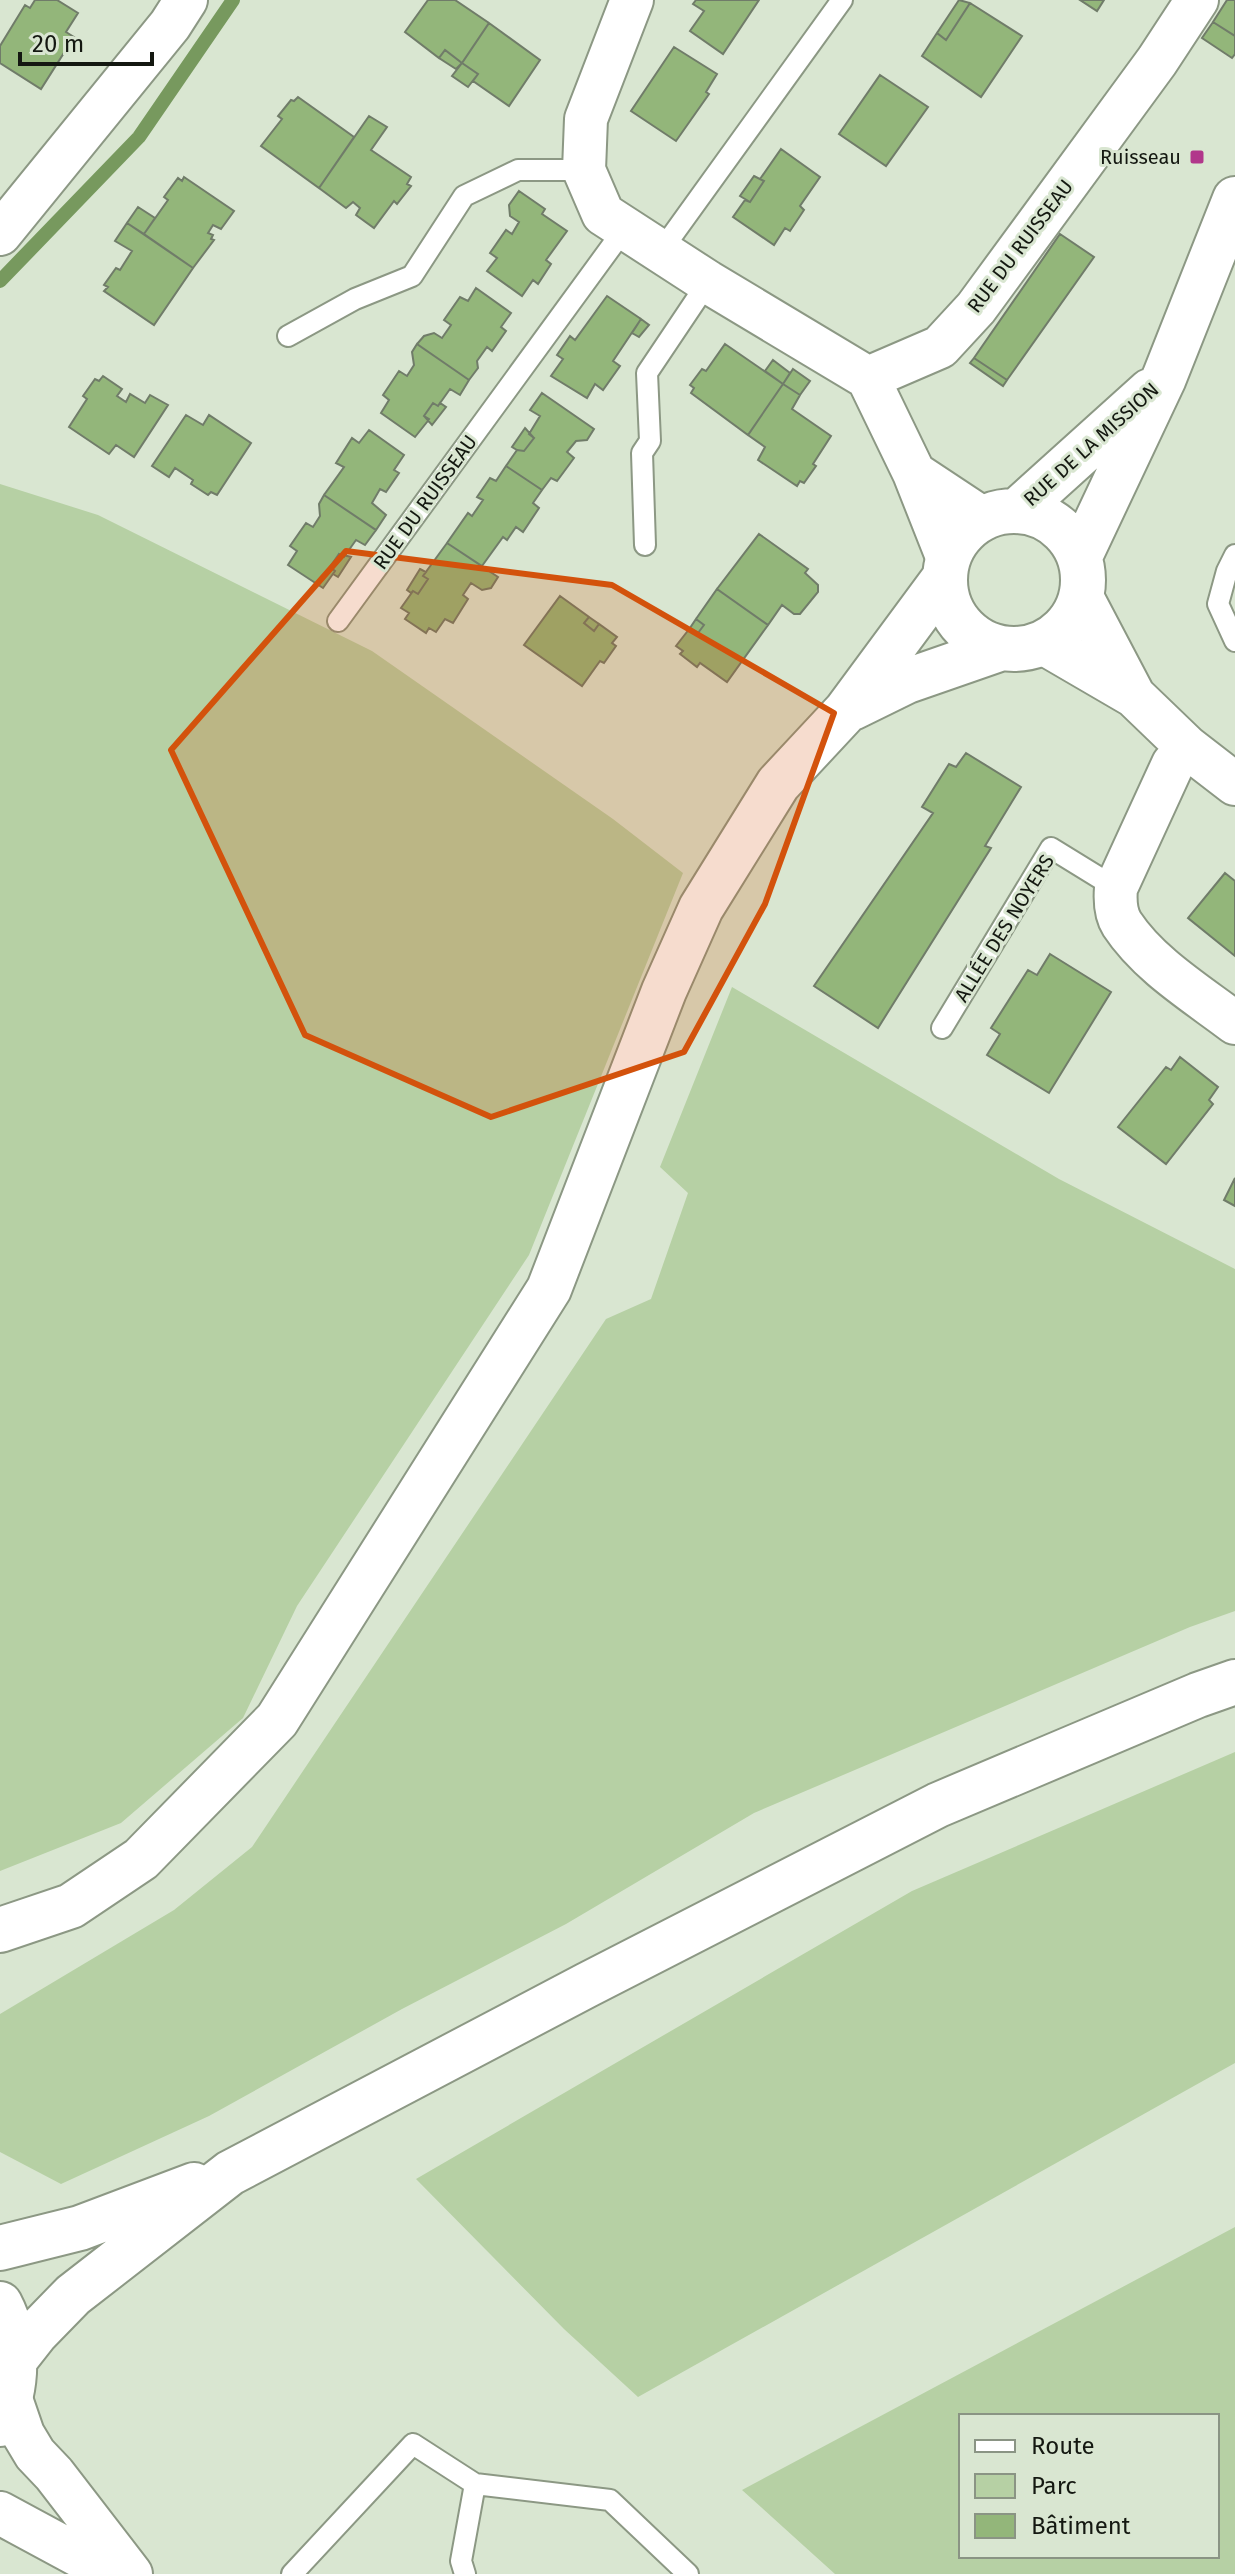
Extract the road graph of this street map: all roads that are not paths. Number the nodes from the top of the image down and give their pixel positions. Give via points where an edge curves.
1 (186, 0) edge
2 (632, 0) edge
3 (842, 0) edge
4 (1197, 0) edge
5 (584, 170) junction
6 (1235, 199) edge
7 (625, 228) junction
8 (0, 234) edge
9 (661, 251) junction
10 (708, 282) junction
11 (288, 336) dead end
12 (868, 378) junction
13 (1164, 378) junction
14 (914, 473) junction
15 (1000, 514) junction
16 (645, 545) dead end
17 (1235, 555) edge
18 (946, 568) junction
19 (1081, 576) junction
20 (338, 621) dead end
21 (1235, 641) edge
22 (1023, 646) junction
23 (1134, 696) junction
24 (846, 711) junction
25 (1187, 747) junction
26 (1235, 784) edge
27 (1116, 888) junction
28 (1235, 1023) edge
29 (942, 1028) dead end
30 (1235, 1682) edge
31 (0, 1930) edge
32 (230, 2173) junction
33 (0, 2248) edge
34 (0, 2304) edge
35 (8, 2394) edge
36 (475, 2484) junction
37 (0, 2513) edge
38 (113, 2574) edge
39 (131, 2574) edge
40 (292, 2574) edge
41 (465, 2574) edge
42 (688, 2574) edge

1 - 8 street
2 - 5 street via 586,119
3 - 9 lane
4 - 12 street, RUE DU RUISSEAU via 976,308 940,347
5 - 7 street via 603,214
5 - 11 lane via 518,170 464,196 412,276 355,299
6 - 13 street, RUE DE LA MISSION
7 - 9 street
7 - 20 lane, RUE DU RUISSEAU
9 - 10 street
10 - 12 street
10 - 16 lane via 647,373 650,441 642,453
12 - 14 street
13 - 15 street, RUE DE LA MISSION
13 - 19 street, RUE DE LA MISSION
14 - 15 street
14 - 18 street
15 - 18 street via 967,529
15 - 19 street via 1038,515 1056,524 1071,538
17 - 21 lane via 1218,604
18 - 22 street via 947,597 967,631 983,642
18 - 24 street
19 - 22 street via 1068,624
19 - 23 street
22 - 23 street
22 - 24 street via 907,681
23 - 25 street
24 - 31 street via 778,784 701,908 549,1289 277,1720 141,1859 71,1906
25 - 26 street
25 - 27 street via 1173,764
27 - 28 street via 1121,923 1154,960
27 - 29 lane, ALLÉE DES NOYERS via 1051,848
30 - 32 street via 938,1805
32 - 33 street via 80,2228
32 - 35 street via 73,2295 36,2333
34 - 35 street via 9,2327
35 - 39 street via 35,2454
36 - 40 lane via 413,2444
36 - 41 lane via 461,2561
36 - 42 lane via 610,2500
37 - 38 street

